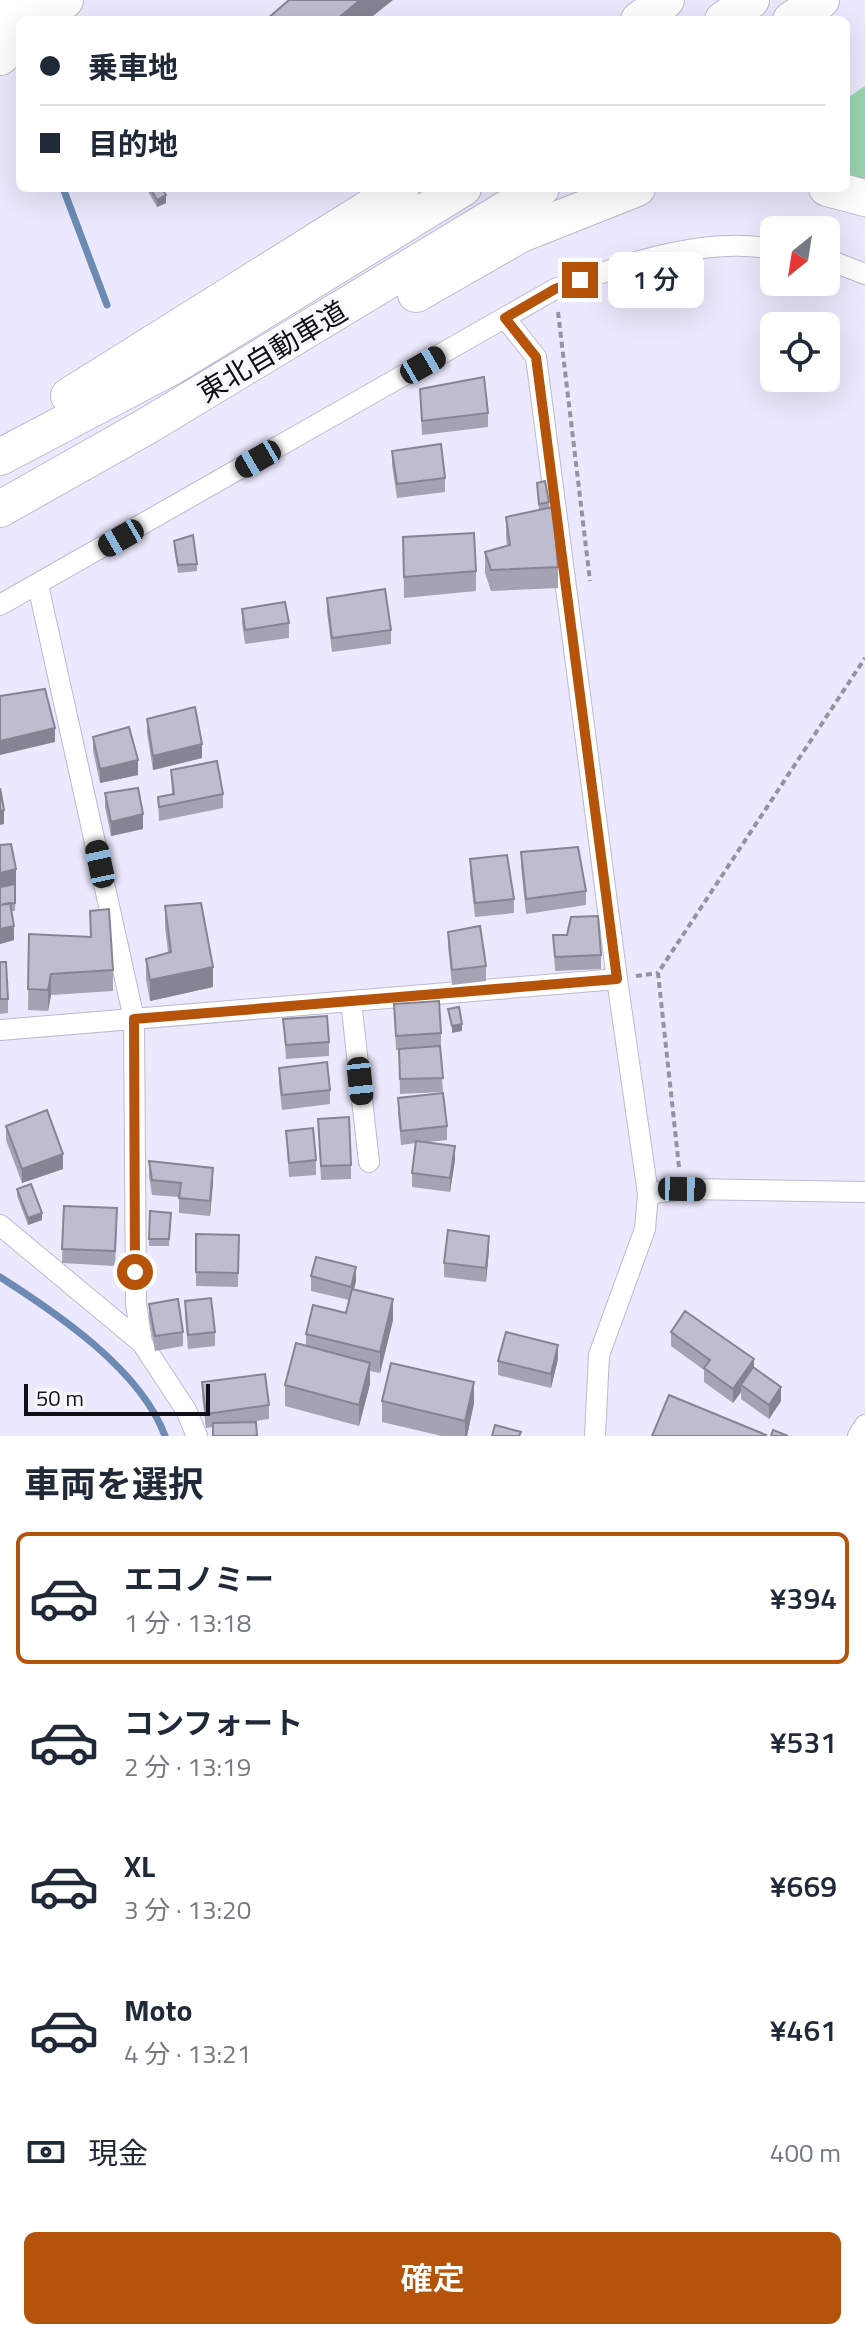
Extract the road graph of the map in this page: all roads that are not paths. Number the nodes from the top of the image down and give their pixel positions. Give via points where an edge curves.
1 (29, 0) edge
2 (65, 0) edge
3 (666, 0) edge
4 (751, 0) edge
5 (821, 0) edge
6 (47, 16) edge
7 (644, 16) edge
8 (729, 16) edge
9 (797, 16) edge
10 (0, 19) edge
11 (16, 43) edge
12 (0, 57) edge
13 (395, 192) edge
14 (456, 192) edge
15 (534, 192) edge
16 (627, 192) edge
17 (842, 192) edge
18 (865, 198) edge
19 (760, 247) edge
20 (840, 264) edge
21 (865, 274) edge
22 (505, 318) junction
23 (147, 426) junction
24 (0, 439) edge
25 (0, 457) edge
26 (0, 509) edge
27 (38, 585) junction
28 (0, 605) edge
29 (617, 979) junction
30 (351, 1001) junction
31 (134, 1019) junction
32 (0, 1030) edge
33 (369, 1162) dead end
34 (865, 1192) edge
35 (648, 1194) junction
36 (0, 1225) edge
37 (142, 1343) junction
38 (865, 1425) edge
39 (197, 1436) edge
40 (595, 1436) edge
41 (858, 1436) edge

1 - 10 highway
2 - 6 highway
3 - 7 highway
4 - 8 highway
5 - 9 highway
11 - 12 highway
13 - 24 highway
14 - 25 highway, 東北自動車道 via 173,366
15 - 23 highway, 東北自動車道
16 - 23 highway via 521,234 322,348
17 - 18 highway
19 - 22 street via 698,250 630,263 555,289
20 - 21 street
22 - 27 street
22 - 29 street via 536,357
23 - 26 highway, 東北自動車道
27 - 28 street
27 - 31 street
29 - 30 street
29 - 35 street
30 - 31 street
30 - 33 street
31 - 32 street
31 - 37 street via 136,1304
34 - 35 street via 682,1189
35 - 40 street via 645,1229 599,1355
36 - 37 street
37 - 39 street
38 - 41 street

